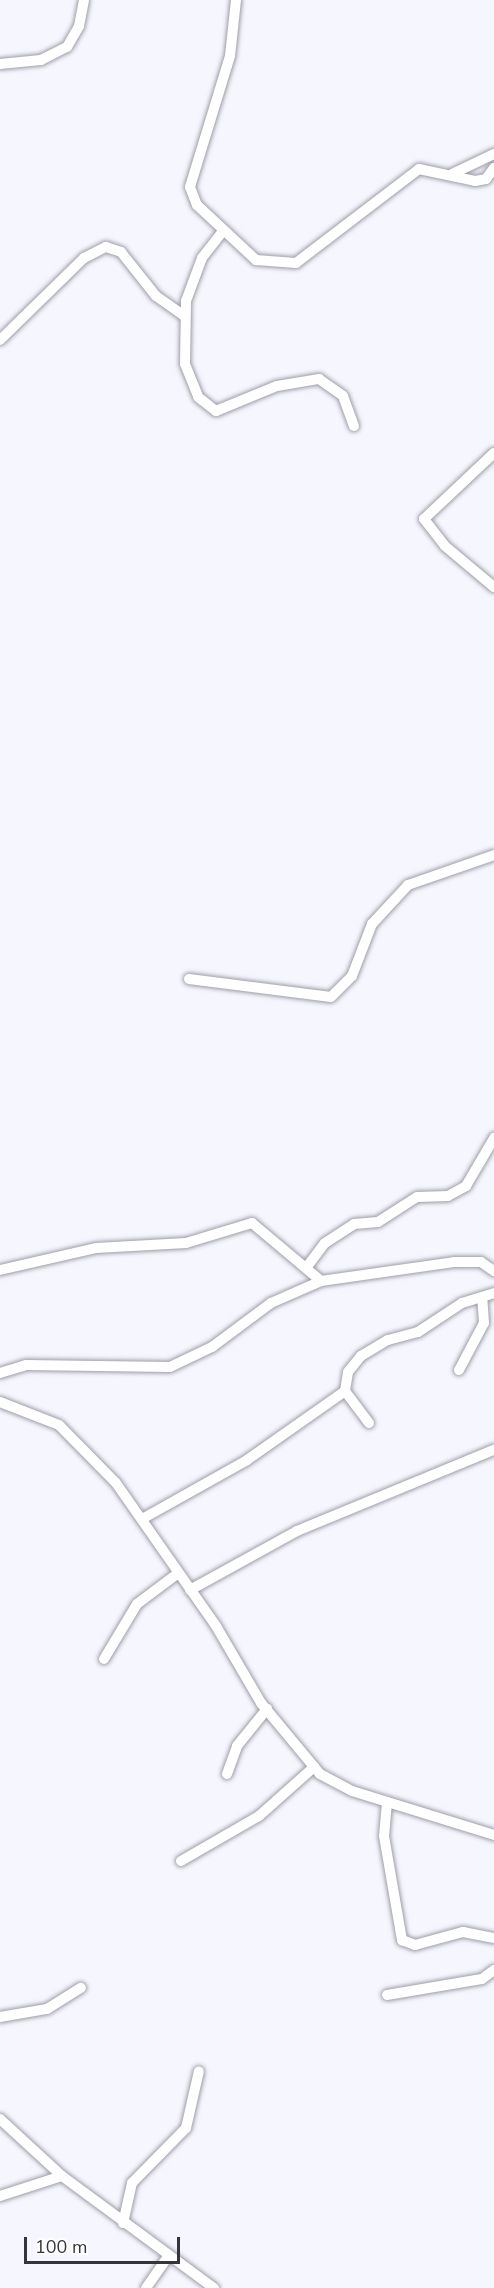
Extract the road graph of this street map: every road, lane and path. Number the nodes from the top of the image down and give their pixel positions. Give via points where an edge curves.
1 (84, 0) edge
2 (237, 0) edge
3 (0, 64) edge
4 (494, 154) edge
5 (494, 168) edge
6 (452, 174) junction
7 (223, 231) junction
8 (186, 316) junction
9 (0, 340) edge
10 (354, 426) dead end
11 (494, 453) edge
12 (494, 586) edge
13 (494, 855) edge
14 (189, 979) dead end
15 (494, 1138) edge
16 (306, 1268) junction
17 (0, 1270) edge
18 (494, 1271) edge
19 (321, 1281) junction
20 (494, 1293) edge
21 (482, 1297) junction
22 (459, 1370) dead end
23 (0, 1373) edge
24 (345, 1391) junction
25 (0, 1401) edge
26 (369, 1423) dead end
27 (494, 1450) edge
28 (142, 1519) junction
29 (177, 1574) junction
30 (190, 1590) junction
31 (104, 1659) dead end
32 (267, 1709) junction
33 (314, 1767) junction
34 (227, 1774) dead end
35 (387, 1802) junction
36 (494, 1835) edge
37 (181, 1861) dead end
38 (494, 1938) edge
39 (494, 1970) edge
40 (81, 1988) dead end
41 (387, 1995) dead end
42 (0, 2017) edge
43 (199, 2072) dead end
44 (0, 2119) edge
45 (62, 2176) junction
46 (0, 2196) edge
47 (123, 2223) junction
48 (168, 2257) junction
49 (146, 2288) edge
50 (214, 2288) edge

1 - 3 street via 79,26 67,46 41,60
2 - 7 street via 230,56 190,187 197,206
4 - 6 street
5 - 6 street via 481,181
6 - 7 street via 428,168 410,173 322,248 286,266 256,260
7 - 8 street via 190,283
8 - 9 street via 156,296 121,252 106,248 84,258 42,296 15,331
8 - 10 street via 185,364 208,408 216,411 277,386 319,379 343,396
11 - 12 street via 424,519 445,546
13 - 14 street via 408,885 372,924 352,976 331,997
15 - 16 street via 466,1186 448,1196 417,1197 378,1222 354,1224 325,1243
16 - 17 street via 252,1223 186,1242 96,1248
16 - 19 street
18 - 19 street via 481,1262 454,1262
19 - 23 street via 271,1303 212,1347 170,1367 26,1365
20 - 21 street
21 - 22 street via 484,1323
21 - 24 street via 462,1303 411,1335 375,1345 348,1372
24 - 26 street
24 - 28 street via 248,1460
25 - 28 street via 59,1425
27 - 30 street via 297,1531
28 - 29 street
29 - 30 street
29 - 31 street via 137,1604
30 - 32 street
32 - 33 street
32 - 34 street via 237,1746
33 - 35 street via 352,1791
33 - 37 street via 259,1816
35 - 36 street
35 - 38 street via 384,1836 402,1940 415,1946 463,1932
39 - 41 street via 471,1982
40 - 42 street via 47,2008
43 - 47 street via 186,2128 132,2183
44 - 45 street
45 - 46 street
45 - 47 street
47 - 48 street
48 - 49 street
48 - 50 street

